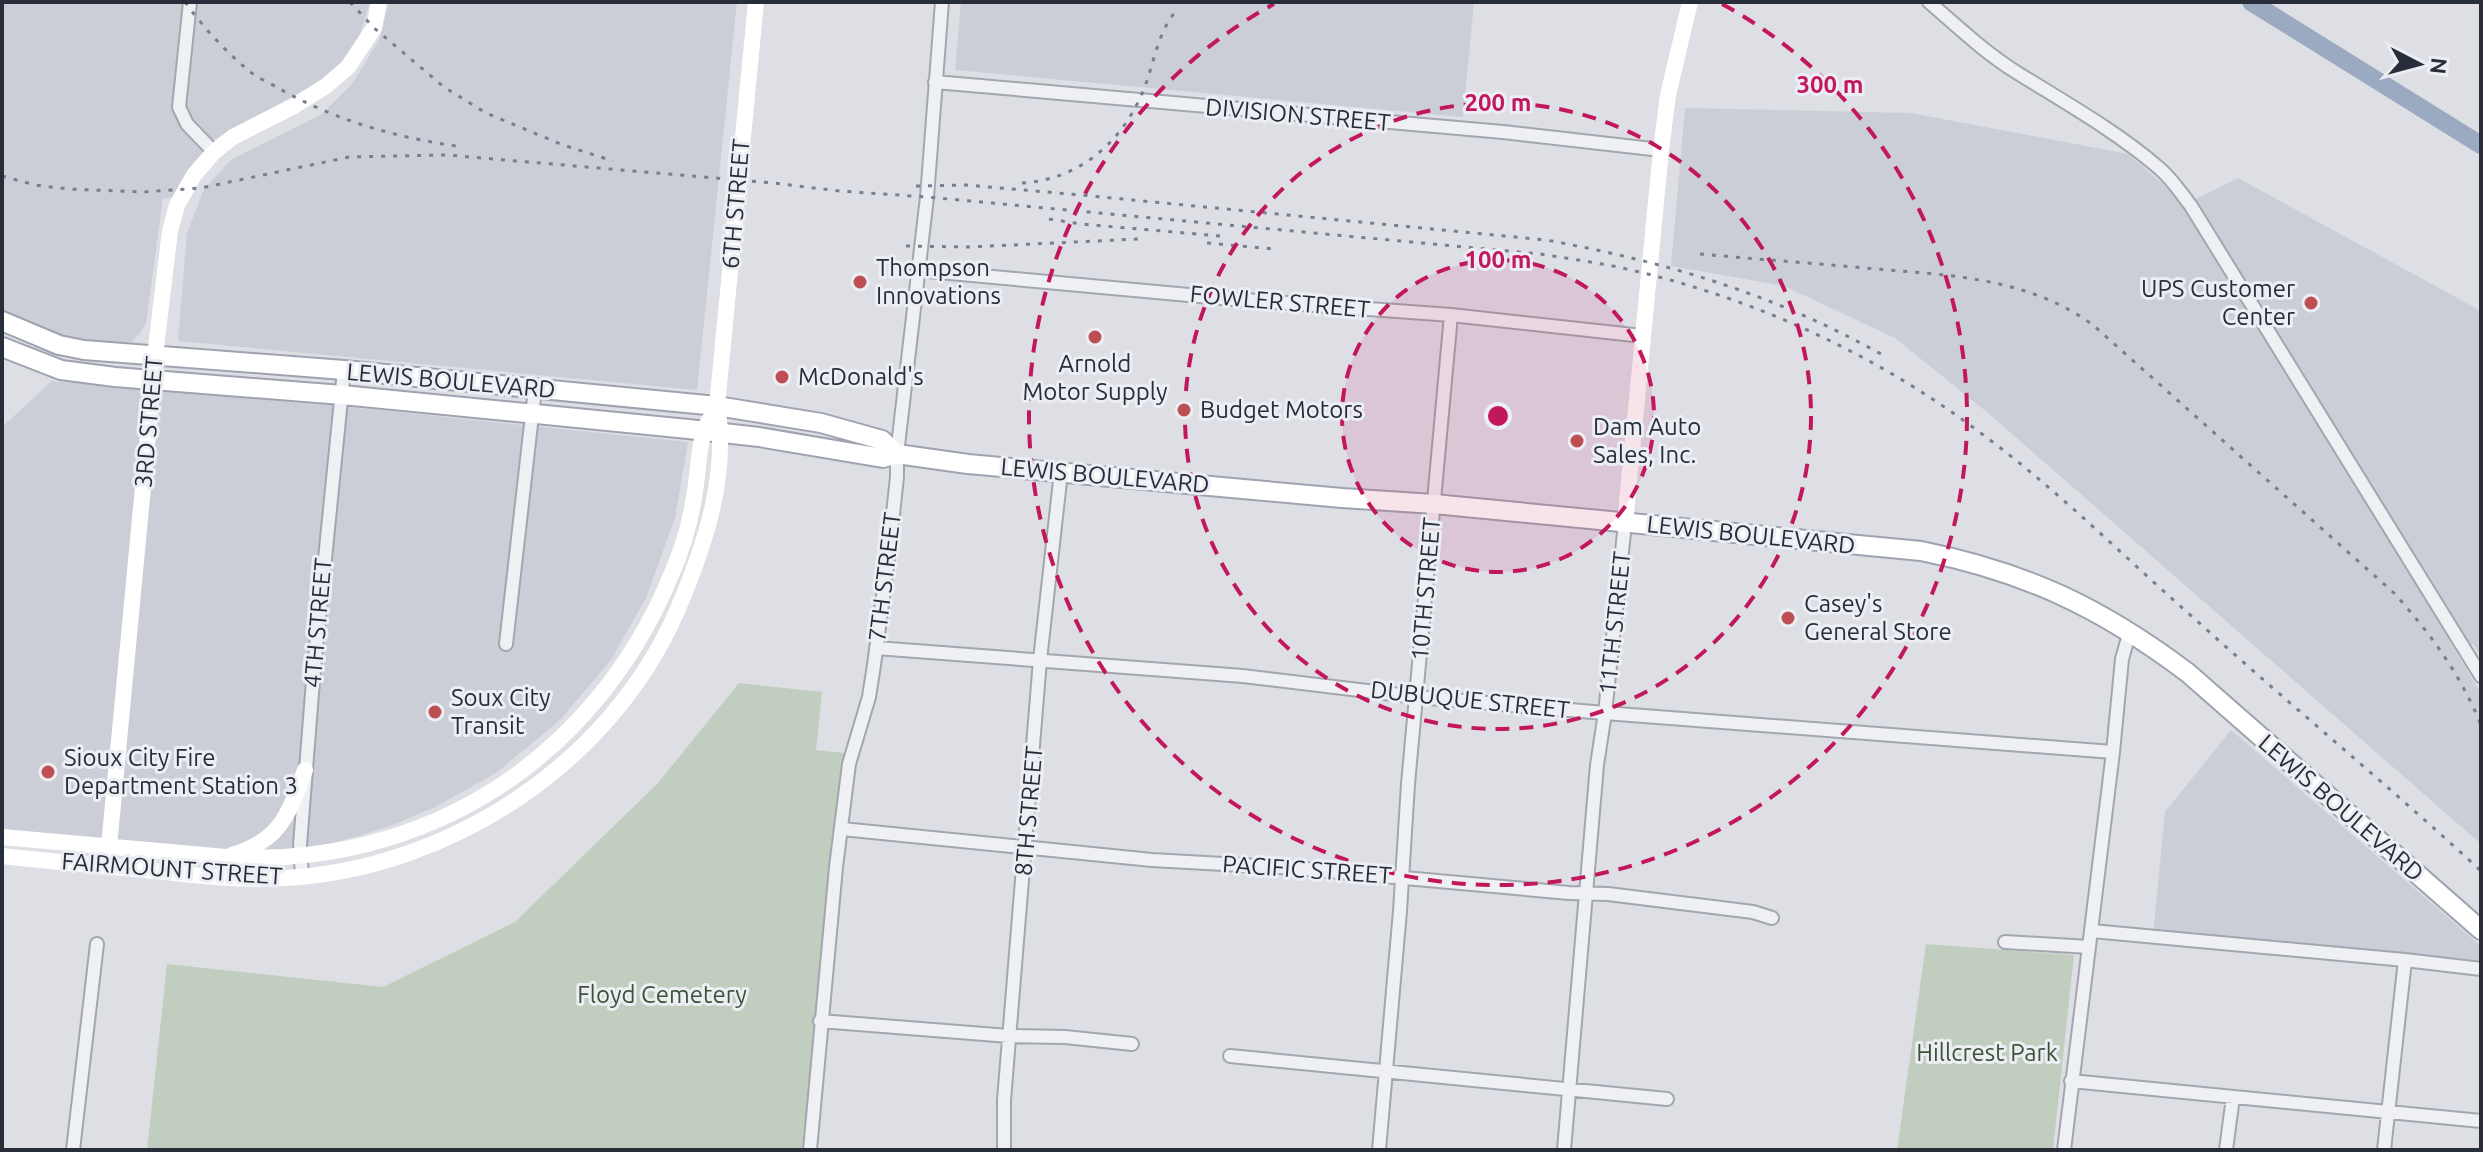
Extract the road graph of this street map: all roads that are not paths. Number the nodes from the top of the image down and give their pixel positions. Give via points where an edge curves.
1 (190, 2) edge
2 (379, 2) edge
3 (756, 2) edge
4 (942, 2) edge
5 (1690, 2) edge
6 (1929, 2) edge
7 (935, 82) junction
8 (1661, 150) junction
9 (214, 152) junction
10 (917, 270) junction
11 (1451, 315) junction
12 (2, 321) edge
13 (1643, 336) junction
14 (2, 347) edge
15 (155, 355) junction
16 (344, 370) junction
17 (153, 380) junction
18 (535, 389) junction
19 (342, 395) junction
20 (717, 406) junction
21 (532, 414) junction
22 (713, 432) junction
23 (897, 454) junction
24 (1061, 472) junction
25 (1434, 504) junction
26 (1625, 523) junction
27 (2130, 631) junction
28 (506, 644) dead end
29 (876, 648) junction
30 (1040, 660) junction
31 (2481, 676) edge
32 (1417, 697) junction
33 (1605, 713) junction
34 (2113, 752) junction
35 (305, 770) junction
36 (842, 829) junction
37 (2, 837) edge
38 (109, 846) junction
39 (1026, 847) junction
40 (2, 856) edge
41 (226, 857) junction
42 (300, 857) junction
43 (107, 866) junction
44 (302, 877) junction
45 (1402, 877) junction
46 (1585, 893) junction
47 (1772, 918) dead end
48 (2481, 930) edge
49 (2092, 931) junction
50 (2005, 942) dead end
51 (97, 944) dead end
52 (2089, 947) junction
53 (2405, 960) junction
54 (2481, 969) edge
55 (820, 1021) junction
56 (1009, 1036) junction
57 (1132, 1044) dead end
58 (1230, 1056) dead end
59 (1387, 1071) junction
60 (2071, 1081) junction
61 (1568, 1089) junction
62 (2233, 1097) junction
63 (1667, 1099) dead end
64 (2389, 1112) junction
65 (2481, 1121) edge
66 (73, 1150) edge
67 (810, 1150) edge
68 (1004, 1150) edge
69 (1379, 1150) edge
70 (1564, 1150) edge
71 (2064, 1150) edge
72 (2226, 1150) edge
73 (2384, 1150) edge

1 - 9 street via 179,107 187,124
2 - 9 main road via 374,28 348,67 326,86
3 - 20 main road, 6TH STREET
4 - 7 street, 7TH STREET
5 - 8 main road, 11TH STREET
6 - 31 street via 2014,71 2164,173 2191,206
7 - 8 street, DIVISION STREET
7 - 10 street, 7TH STREET
8 - 13 main road, 11TH STREET
9 - 15 main road, 3RD STREET via 177,205
10 - 11 street, FOWLER STREET
10 - 23 street, 7TH STREET
11 - 13 street, FOWLER STREET
11 - 25 street, 10TH STREET
12 - 15 main road, LEWIS BOULEVARD via 59,345
13 - 26 main road, 11TH STREET
14 - 17 main road, LEWIS BOULEVARD via 61,370
15 - 16 main road, LEWIS BOULEVARD
15 - 17 main road, 3RD STREET
16 - 18 main road, LEWIS BOULEVARD
16 - 19 street, 4TH STREET
17 - 19 main road, LEWIS BOULEVARD
17 - 38 main road, 3RD STREET
18 - 20 main road, LEWIS BOULEVARD
18 - 21 street
19 - 21 main road, LEWIS BOULEVARD
19 - 35 street, 4TH STREET
20 - 22 main road, 6TH STREET
20 - 23 main road, LEWIS BOULEVARD via 821,423 882,440
21 - 22 main road, LEWIS BOULEVARD
21 - 28 street
22 - 23 main road, LEWIS BOULEVARD via 883,458
22 - 42 main road, FAIRMOUNT STREET via 673,571 654,615 585,715 528,766 466,808 371,845
22 - 44 main road, FAIRMOUNT STREET via 715,491 693,573 659,646 593,735 534,787 450,837 375,864
23 - 24 main road, LEWIS BOULEVARD
23 - 29 street, 7TH STREET
24 - 25 main road, LEWIS BOULEVARD
24 - 30 street, 8TH STREET
25 - 26 main road, LEWIS BOULEVARD
25 - 32 street, 10TH STREET
26 - 27 main road, LEWIS BOULEVARD via 1963,559 2041,585
26 - 33 street, 11TH STREET
27 - 34 street via 2122,659
27 - 48 main road, LEWIS BOULEVARD via 2188,673
29 - 30 street, DUBUQUE STREET
29 - 36 street, 7TH STREET via 869,697 849,764
30 - 32 street, DUBUQUE STREET
30 - 39 street, 8TH STREET
32 - 33 street, DUBUQUE STREET
32 - 45 street, 10TH STREET
33 - 34 street, DUBUQUE STREET
33 - 46 street, 11TH STREET
34 - 49 street
35 - 41 main road via 277,830 263,843
35 - 42 street, 4TH STREET
36 - 39 street, PACIFIC STREET
36 - 55 street, 7TH STREET
37 - 38 main road, FAIRMOUNT STREET
38 - 41 main road, FAIRMOUNT STREET
38 - 43 main road, 3RD STREET
39 - 45 street, PACIFIC STREET
39 - 56 street, 8TH STREET
40 - 43 main road, FAIRMOUNT STREET
41 - 42 main road, FAIRMOUNT STREET
42 - 44 street, 4TH STREET
43 - 44 main road, FAIRMOUNT STREET via 213,877
45 - 46 street, PACIFIC STREET
45 - 59 street, 10TH STREET
46 - 47 street, PACIFIC STREET
46 - 61 street, 11TH STREET
49 - 52 street
49 - 53 street
50 - 52 street
51 - 66 street
52 - 60 street
53 - 54 street
53 - 64 street
55 - 56 street
55 - 67 street, 7TH STREET
56 - 57 street
56 - 68 street, 8TH STREET
58 - 59 street
59 - 61 street
59 - 69 street, 10TH STREET
60 - 62 street
60 - 71 street
61 - 63 street
61 - 70 street, 11TH STREET
62 - 64 street
62 - 72 street
64 - 65 street
64 - 73 street

